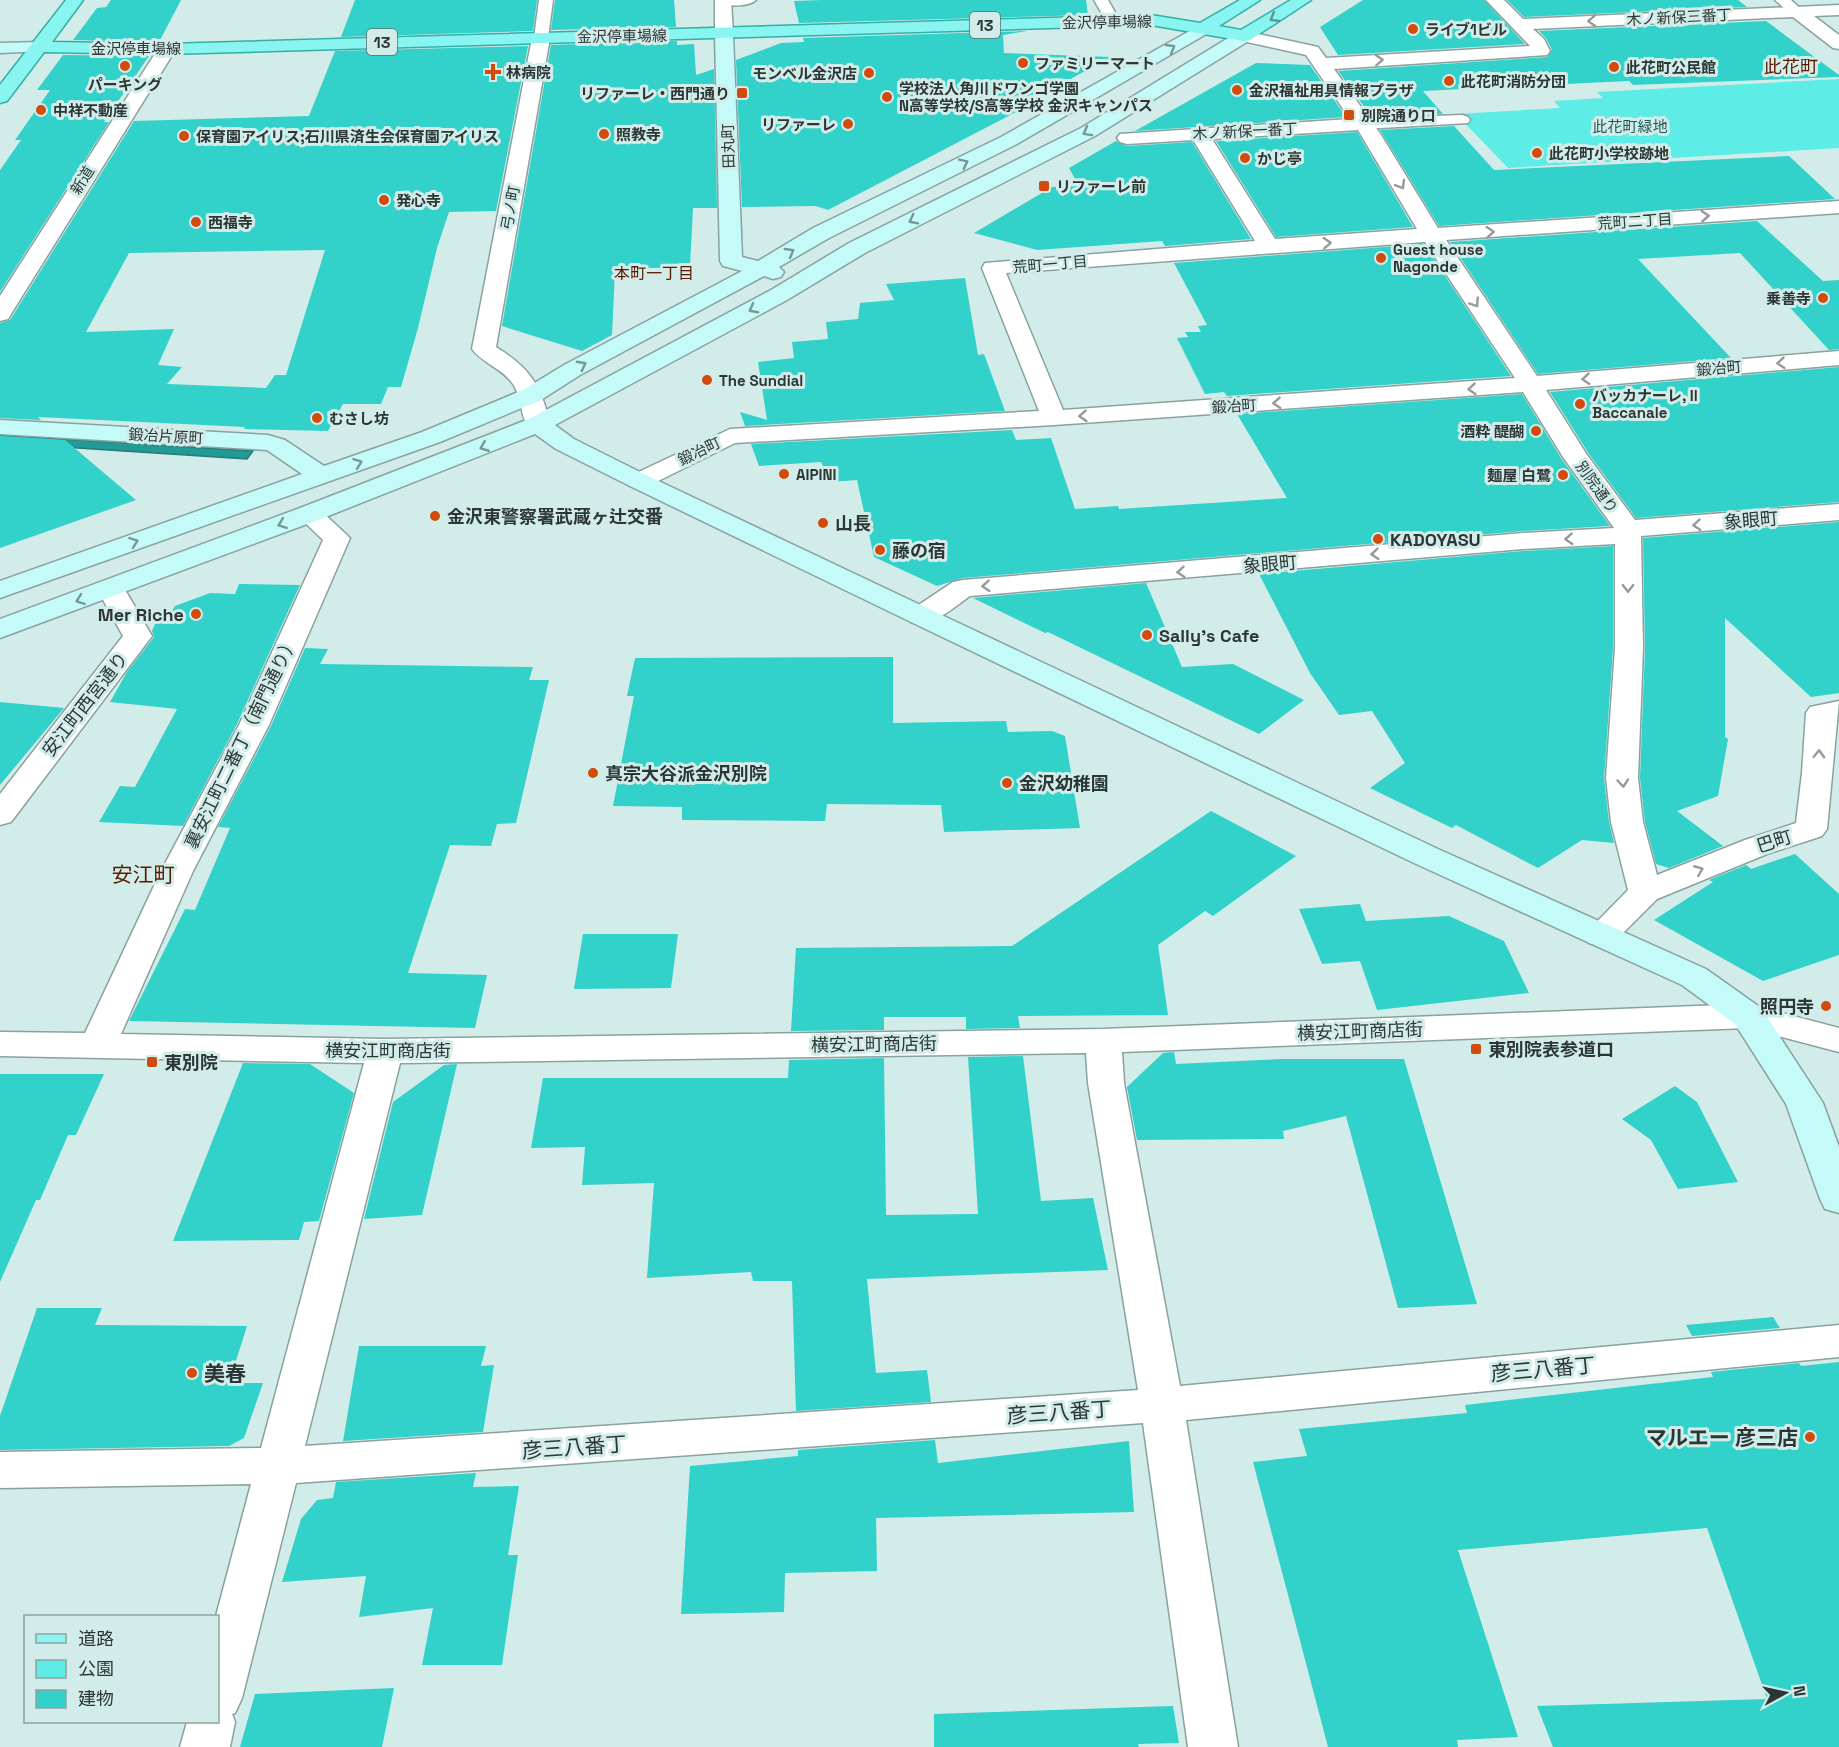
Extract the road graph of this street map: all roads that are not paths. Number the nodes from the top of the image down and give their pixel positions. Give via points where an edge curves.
1 (75, 0) edge
2 (546, 0) edge
3 (749, 0) edge
4 (1101, 0) edge
5 (1252, 0) edge
6 (1304, 0) edge
7 (1494, 0) edge
8 (1782, 0) edge
9 (723, 1) edge
10 (1839, 10) edge
11 (1797, 12) junction
12 (1113, 21) junction
13 (1519, 24) junction
14 (1202, 29) junction
15 (724, 34) junction
16 (1244, 36) junction
17 (541, 38) junction
18 (1839, 44) edge
19 (40, 47) junction
20 (0, 48) edge
21 (167, 49) junction
22 (1320, 64) junction
23 (0, 97) edge
24 (1462, 120) dead end
25 (1367, 130) junction
26 (1198, 134) junction
27 (1127, 138) dead end
28 (1839, 207) edge
29 (1432, 236) junction
30 (1269, 246) junction
31 (761, 269) junction
32 (804, 280) junction
33 (0, 314) edge
34 (1839, 358) edge
35 (1530, 383) junction
36 (532, 395) junction
37 (1054, 418) junction
38 (538, 424) junction
39 (0, 427) edge
40 (321, 476) junction
41 (639, 481) junction
42 (1839, 512) edge
43 (309, 514) junction
44 (1628, 532) junction
45 (111, 589) junction
46 (0, 590) edge
47 (921, 616) junction
48 (0, 629) edge
49 (1839, 710) edge
50 (0, 815) edge
51 (1645, 892) junction
52 (1601, 935) junction
53 (1748, 1016) junction
54 (1839, 1040) edge
55 (1102, 1041) junction
56 (0, 1044) edge
57 (98, 1045) junction
58 (385, 1051) junction
59 (1839, 1199) edge
60 (1839, 1341) edge
61 (1162, 1405) junction
62 (277, 1466) junction
63 (0, 1470) edge
64 (219, 1694) edge
65 (212, 1723) edge
66 (205, 1747) edge
67 (1213, 1747) edge

1 - 19 main road
2 - 17 lane, 弓ノ町
3 - 9 lane
4 - 12 lane
5 - 14 main road
6 -> 16 main road
7 - 13 street
8 - 11 lane
9 - 15 street, 田丸町
10 - 11 street, 木ノ新保三番丁
11 -> 13 street, 木ノ新保三番丁
11 - 18 street
12 - 14 main road, 金沢停車場線 / 13 via 1151,20
12 - 15 main road, 金沢停車場線 / 13
22 -> 13 street via 1541,51
14 - 16 main road, 金沢停車場線 / 13
31 -> 14 street via 821,233 1008,141
15 - 17 main road, 金沢停車場線 / 13
15 - 31 street, 田丸町 via 731,261
16 - 22 street, 別院通り via 1312,51
16 -> 32 street via 1088,132 857,248
17 - 21 main road, 金沢停車場線 / 13
17 - 36 street, 弓ノ町 via 484,349 514,368
19 - 20 street
19 - 21 main road, 金沢停車場線 / 13
19 - 23 main road
21 - 33 street, 新道
22 - 25 street, 別院通り
24 - 25 lane
25 - 26 street, 木ノ新保一番丁
25 -> 29 street, 別院通り
26 - 27 street, 木ノ新保一番丁
26 - 30 street
29 -> 28 street, 荒町二丁目
30 -> 29 street, 荒町二丁目
29 -> 35 street, 別院通り
30 - 37 street, 荒町一丁目 via 993,268
31 - 32 street
36 -> 31 street
32 -> 38 street
34 -> 35 street, 鍛冶町
35 -> 37 street, 鍛冶町
35 - 44 street, 別院通り
36 - 38 street
40 -> 36 street via 431,437
37 - 41 street, 鍛冶町 via 730,436
38 - 41 street via 565,444
38 -> 43 street
39 - 40 street, 鍛冶片原町 via 262,442 276,446
46 -> 40 street
41 - 47 street
42 -> 44 street, 象眼町
43 -> 45 street
43 - 57 street, 裏安江町二番丁（南門通り） via 337,538 254,725 177,871
44 -> 47 street, 象眼町 via 963,588
44 -> 51 street, 別院通り via 1629,648 1622,778 1627,822
45 -> 48 street
45 - 50 street, 安江町西宮通り via 138,636
47 - 52 street
51 -> 49 street, 巴町 via 1811,829 1821,713
51 - 52 street
52 - 53 street via 1694,977
53 - 54 street, 横安江町商店街
53 - 55 street, 横安江町商店街
53 - 59 street via 1804,1103
55 - 58 street, 横安江町商店街
55 - 61 street
56 - 57 street, 横安江町商店街
57 - 58 street, 横安江町商店街
58 - 62 street
60 - 61 street, 彦三八番丁
61 - 62 street, 彦三八番丁
61 - 67 street
62 - 63 street, 彦三八番丁
62 - 64 street
65 - 66 street

